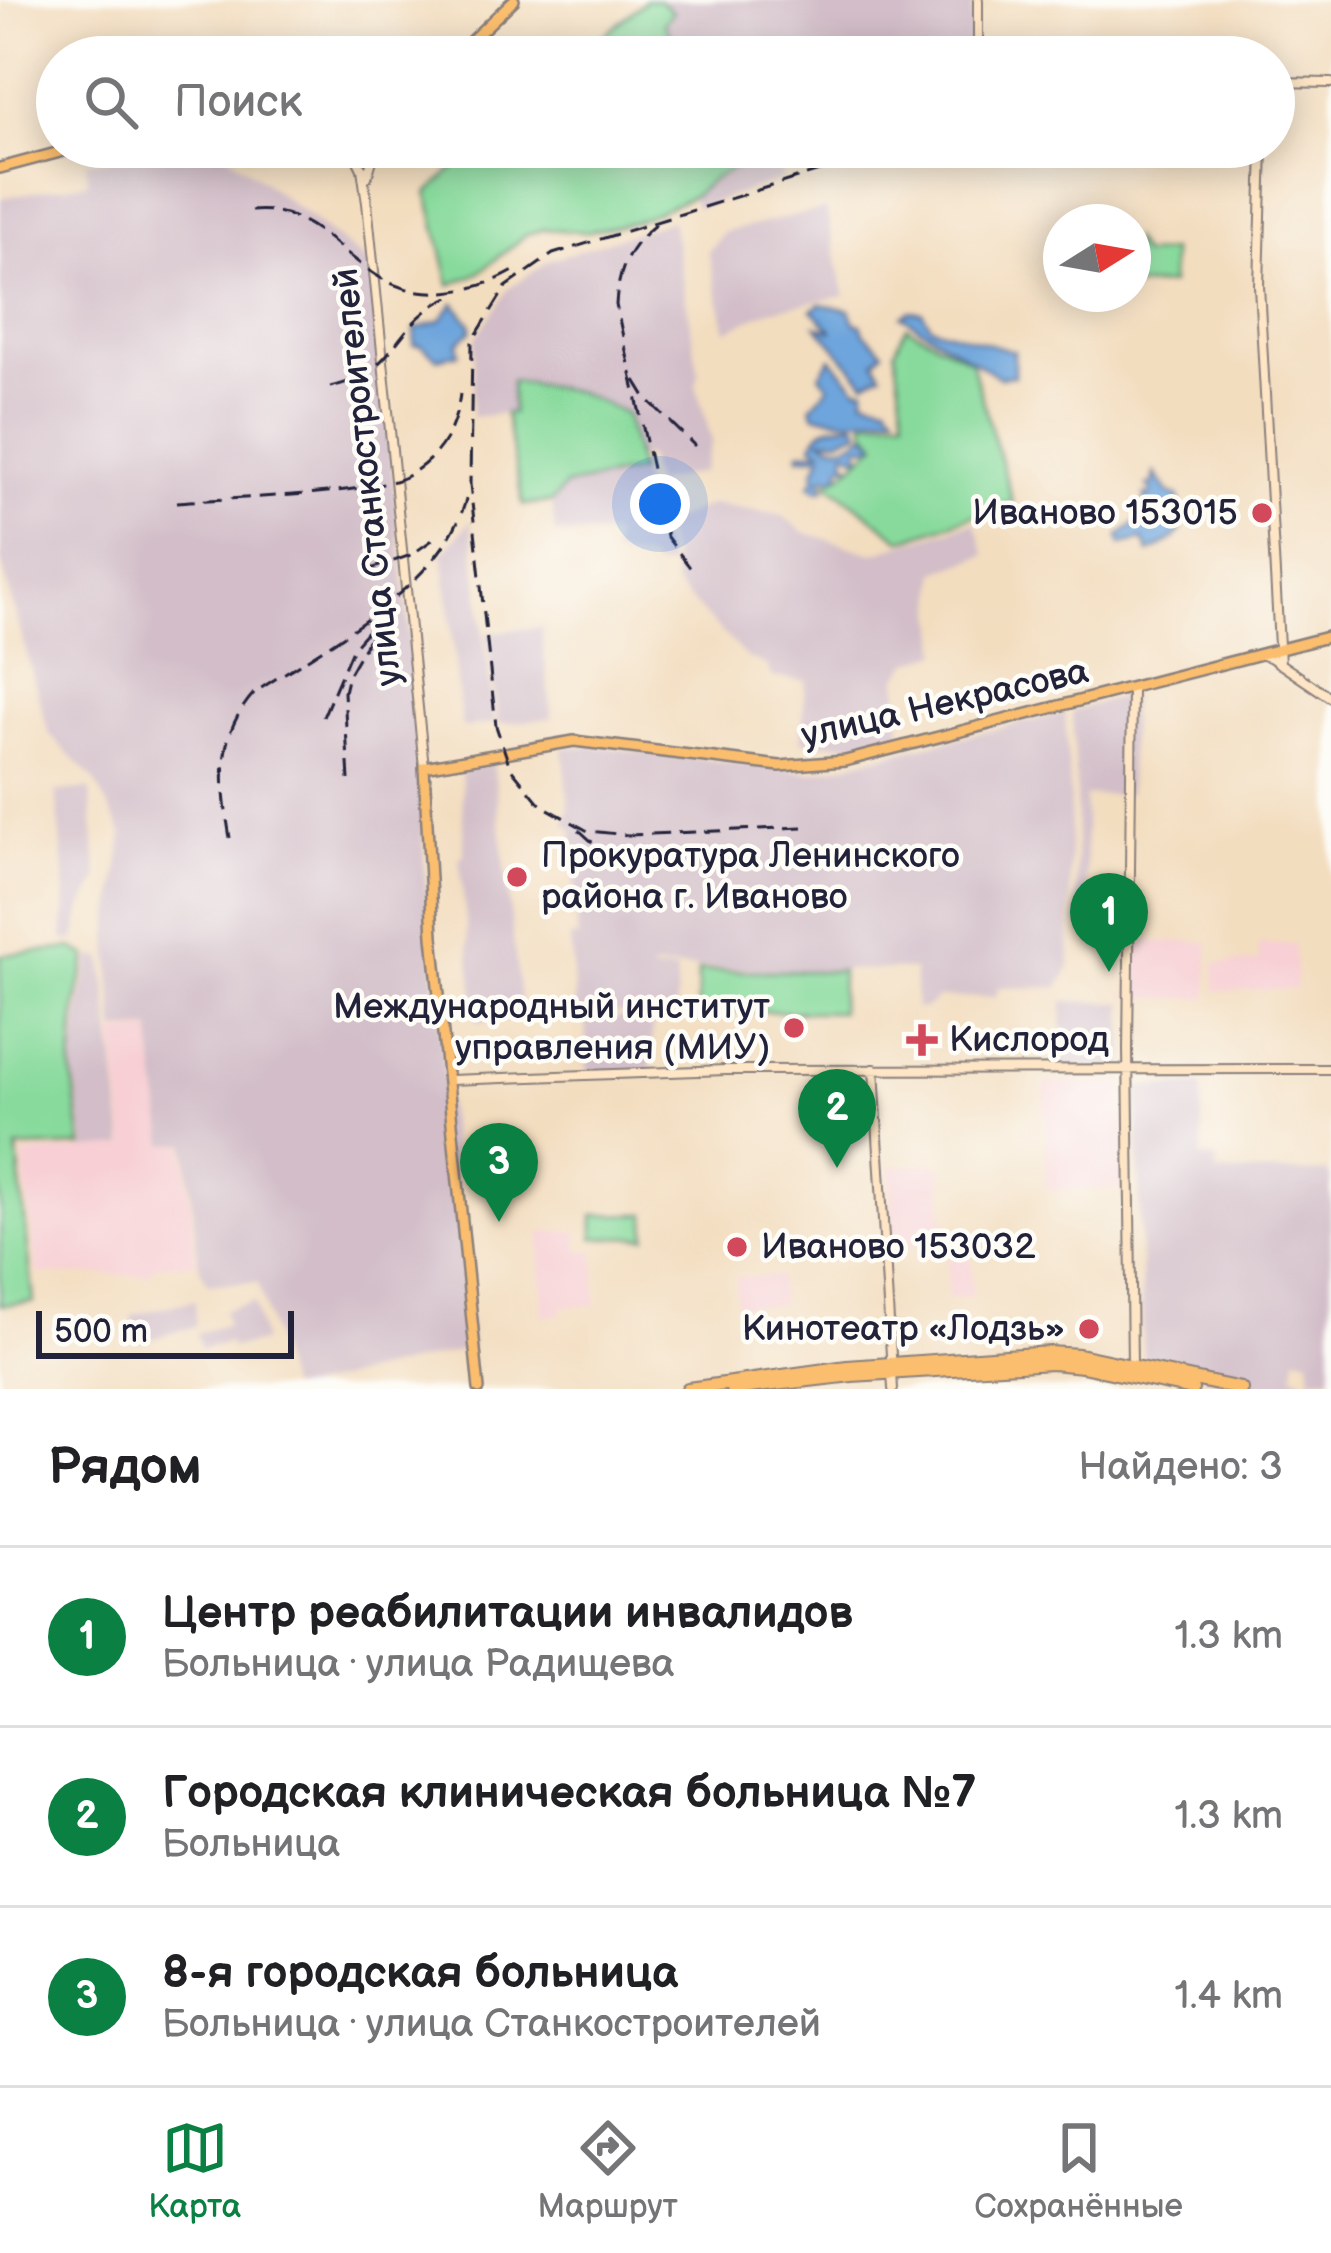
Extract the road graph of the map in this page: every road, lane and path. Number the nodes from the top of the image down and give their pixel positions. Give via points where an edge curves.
1 (514, 0) edge
2 (978, 0) edge
3 (476, 36) edge
4 (978, 36) edge
5 (1295, 82) edge
6 (1331, 83) edge
7 (36, 154) edge
8 (36, 157) edge
9 (0, 165) edge
10 (362, 168) edge
11 (367, 168) edge
12 (1262, 168) edge
13 (367, 203) junction
14 (1331, 636) edge
15 (1276, 651) junction
16 (1260, 655) junction
17 (1280, 664) junction
18 (1132, 689) junction
19 (1331, 698) edge
20 (425, 767) junction
21 (1331, 1070) edge
22 (874, 1071) junction
23 (1128, 1071) junction
24 (452, 1082) junction
25 (1132, 1366) junction
26 (889, 1370) junction
27 (481, 1389) edge
28 (688, 1389) edge
29 (733, 1389) edge
30 (891, 1389) edge
31 (1192, 1389) edge
32 (1241, 1389) edge

1 - 3 main road
2 - 4 main road
5 - 6 main road
7 - 9 main road
8 - 9 main road
10 - 13 main road, улица Станкостроителей
11 - 13 main road, улица Станкостроителей
12 - 15 main road via 1259,286
13 - 20 main road, улица Станкостроителей
14 - 15 main road, улица Некрасова
15 - 16 main road, улица Некрасова
15 - 17 main road
16 - 17 main road
16 - 18 main road, улица Некрасова
17 - 19 main road
18 - 20 main road, улица Некрасова via 811,766 574,741
18 - 23 main road
20 - 24 main road, улица Станкостроителей
21 - 23 main road
22 - 23 main road
22 - 24 main road
22 - 26 main road
23 - 25 main road
24 - 27 main road, улица Станкостроителей
25 - 26 highway via 1050,1353
25 - 32 highway
26 - 28 highway via 766,1375
26 - 29 highway
26 - 30 main road
26 - 31 highway via 1060,1364

